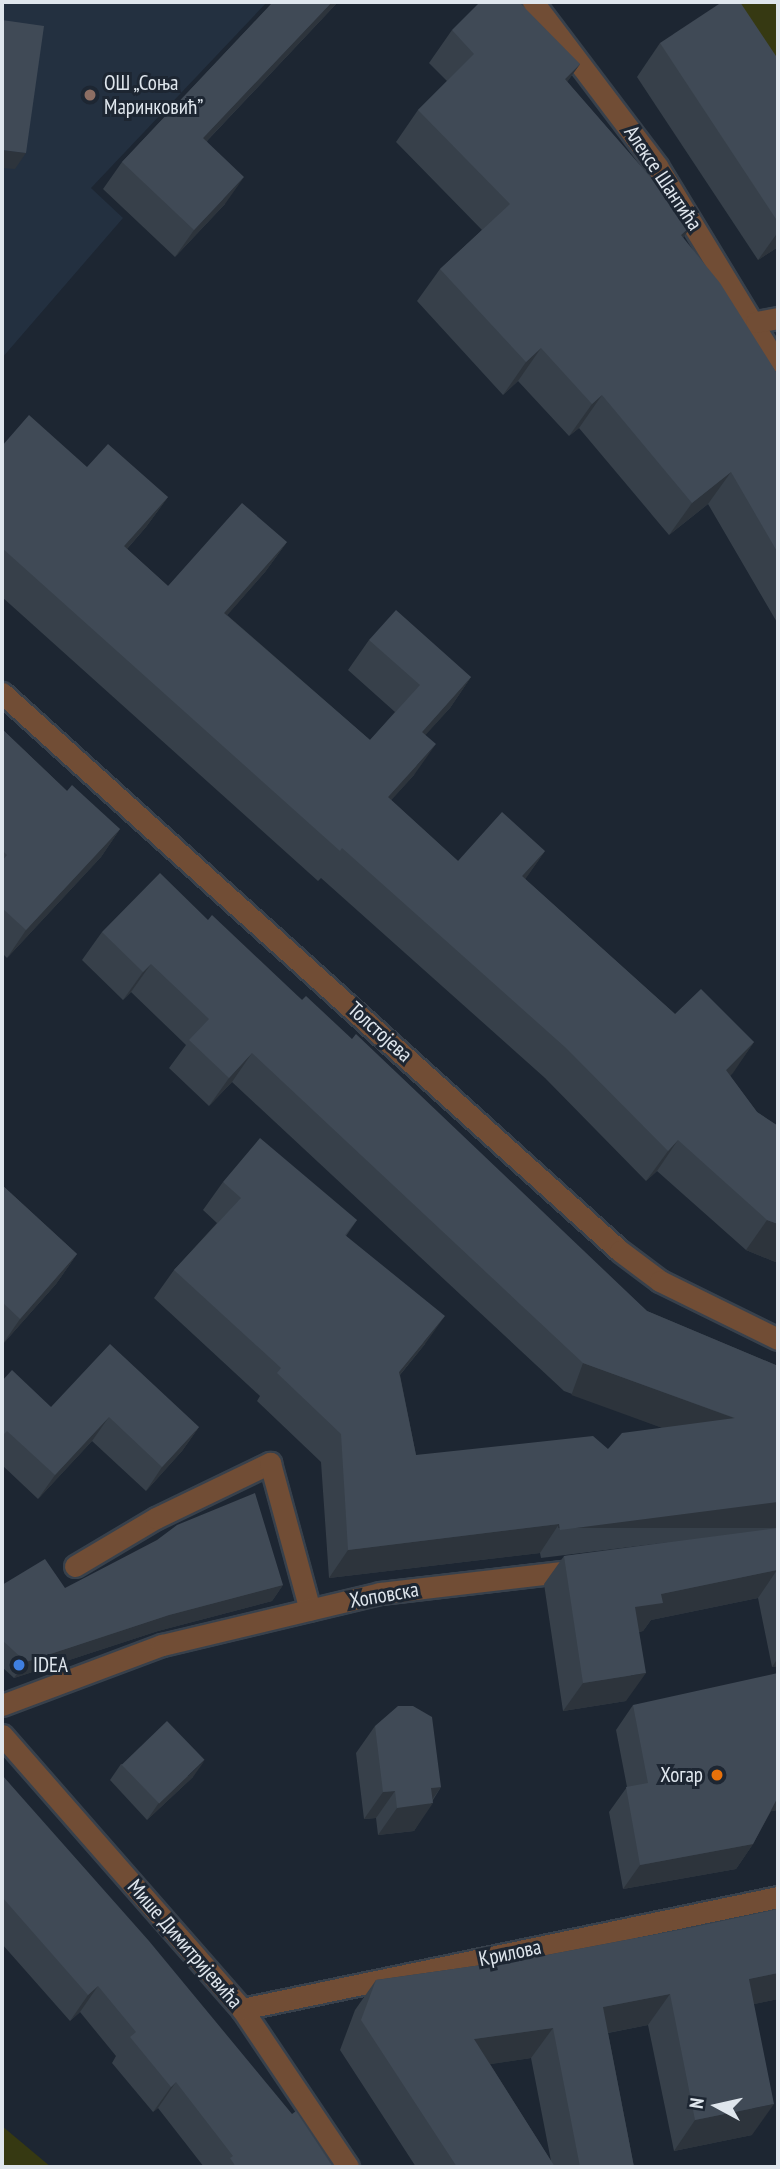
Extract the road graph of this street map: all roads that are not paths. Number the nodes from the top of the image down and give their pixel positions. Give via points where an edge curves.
1 (533, 2) edge
2 (778, 318) edge
3 (756, 322) junction
4 (778, 365) edge
5 (2, 694) edge
6 (778, 1339) edge
7 (75, 1566) dead end
8 (607, 1566) edge
9 (310, 1610) junction
10 (2, 1705) edge
11 (2, 1735) edge
12 (778, 1897) edge
13 (242, 2009) junction
14 (348, 2167) edge

1 - 3 street, Алексе Шантића via 657,166
2 - 3 street
3 - 4 street, Алексе Шантића
5 - 6 street, Толстојева via 620,1251 660,1281
7 - 9 street via 156,1518 270,1464
8 - 9 street, Хоповска via 380,1593
9 - 10 street, Хоповска via 162,1644
11 - 13 street, Мише Димитријевића
12 - 13 street, Крилова
13 - 14 street, Мише Димитријевића

